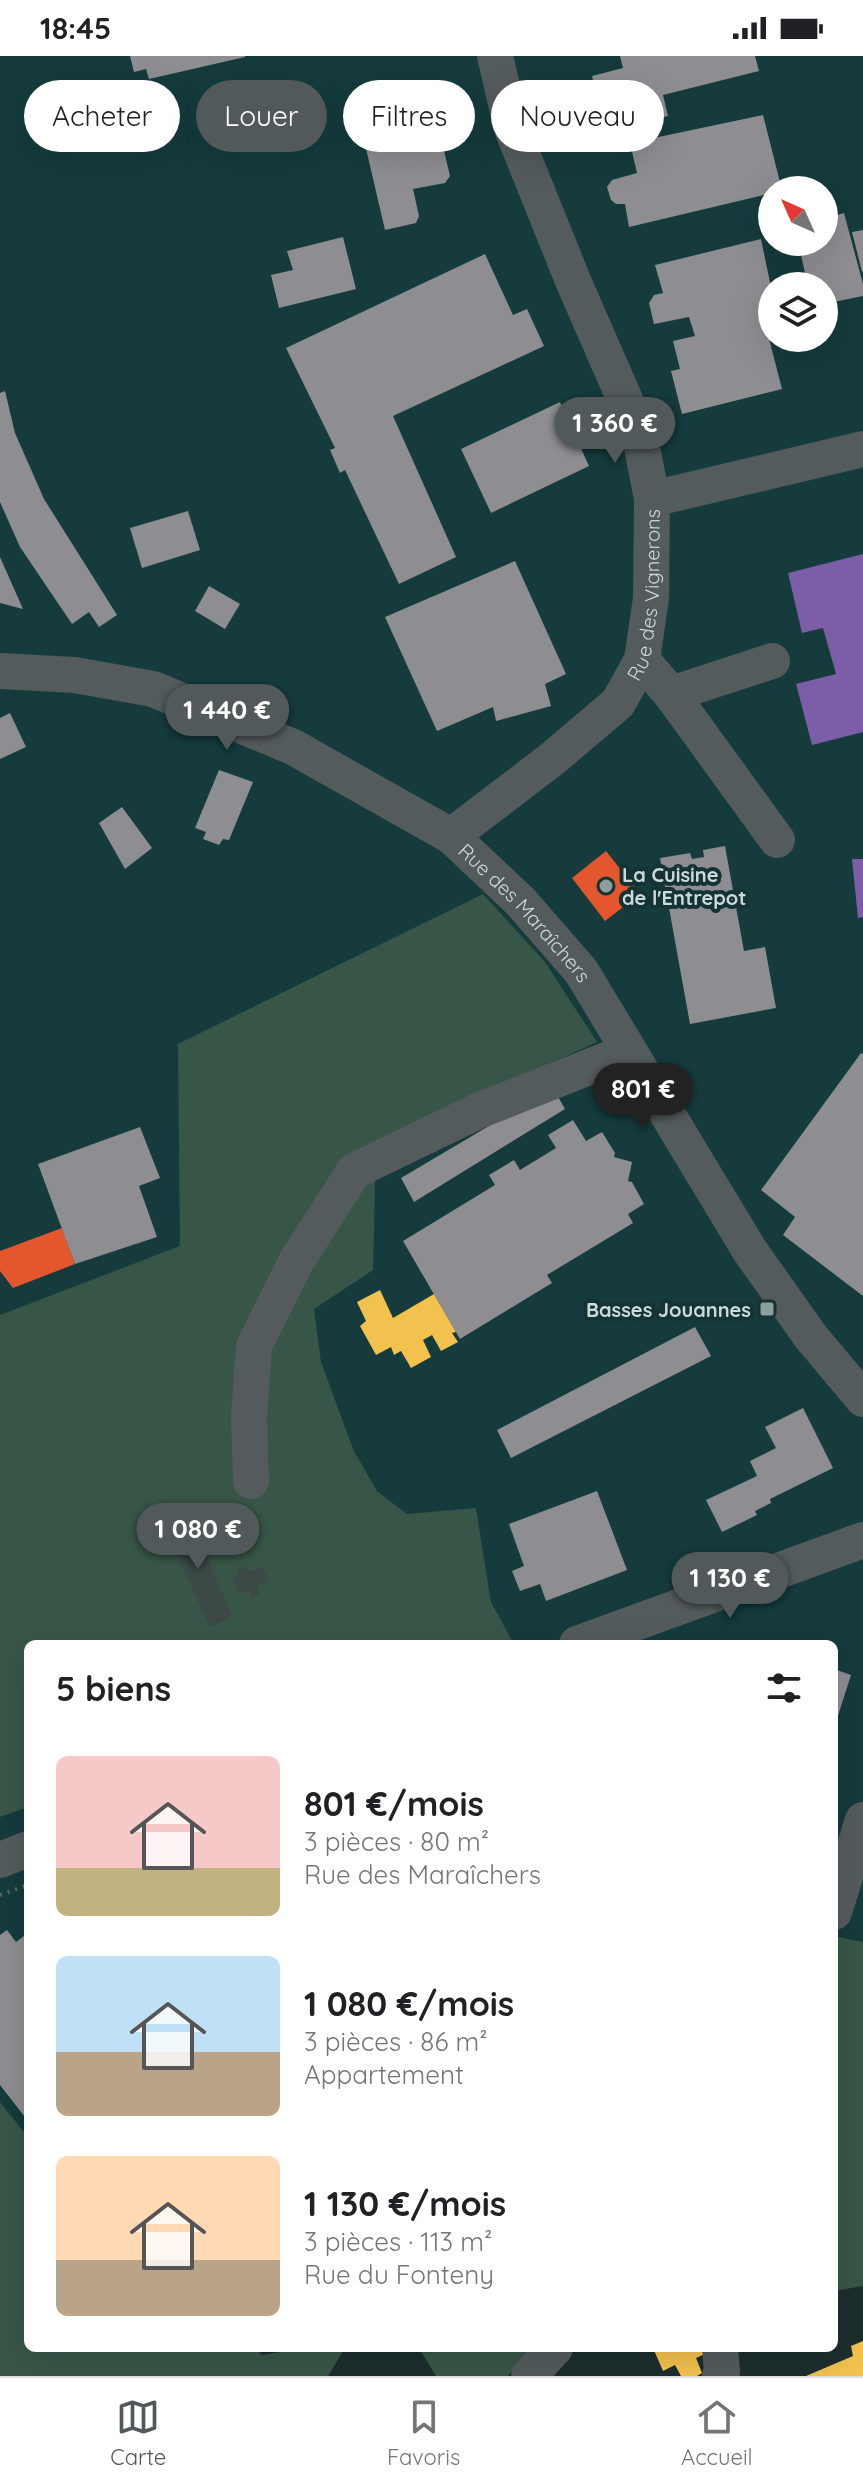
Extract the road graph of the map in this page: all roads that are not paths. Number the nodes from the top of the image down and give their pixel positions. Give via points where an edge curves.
1 (495, 56) edge
2 (863, 449) edge
3 (652, 499) junction
4 (642, 660) junction
5 (772, 661) dead end
6 (0, 671) edge
7 (671, 694) junction
8 (451, 836) junction
9 (777, 840) dead end
10 (629, 1051) junction
11 (863, 1399) edge
12 (251, 1481) dead end
13 (863, 1540) edge
14 (588, 1640) edge
15 (863, 1820) edge
16 (24, 1851) edge
17 (0, 1860) edge
18 (838, 1899) edge
19 (551, 2352) edge
20 (720, 2352) edge
21 (529, 2376) edge
22 (720, 2376) edge

1 - 3 street, Rue des Vignerons via 512,129 639,432
2 - 3 street
3 - 4 street, Rue des Vignerons via 651,598
4 - 7 street
4 - 8 street, Rue des Vignerons via 618,703
5 - 7 street
6 - 8 street, Rue des Maraîchers via 75,675 153,689 293,747
7 - 9 street
8 - 10 street, Rue des Maraîchers via 521,902 581,971
10 - 11 street, Rue des Maraîchers via 750,1251
10 - 12 street via 478,1111 354,1171 296,1262 254,1346
13 - 14 street
15 - 18 street
16 - 17 street
19 - 21 street
20 - 22 street

